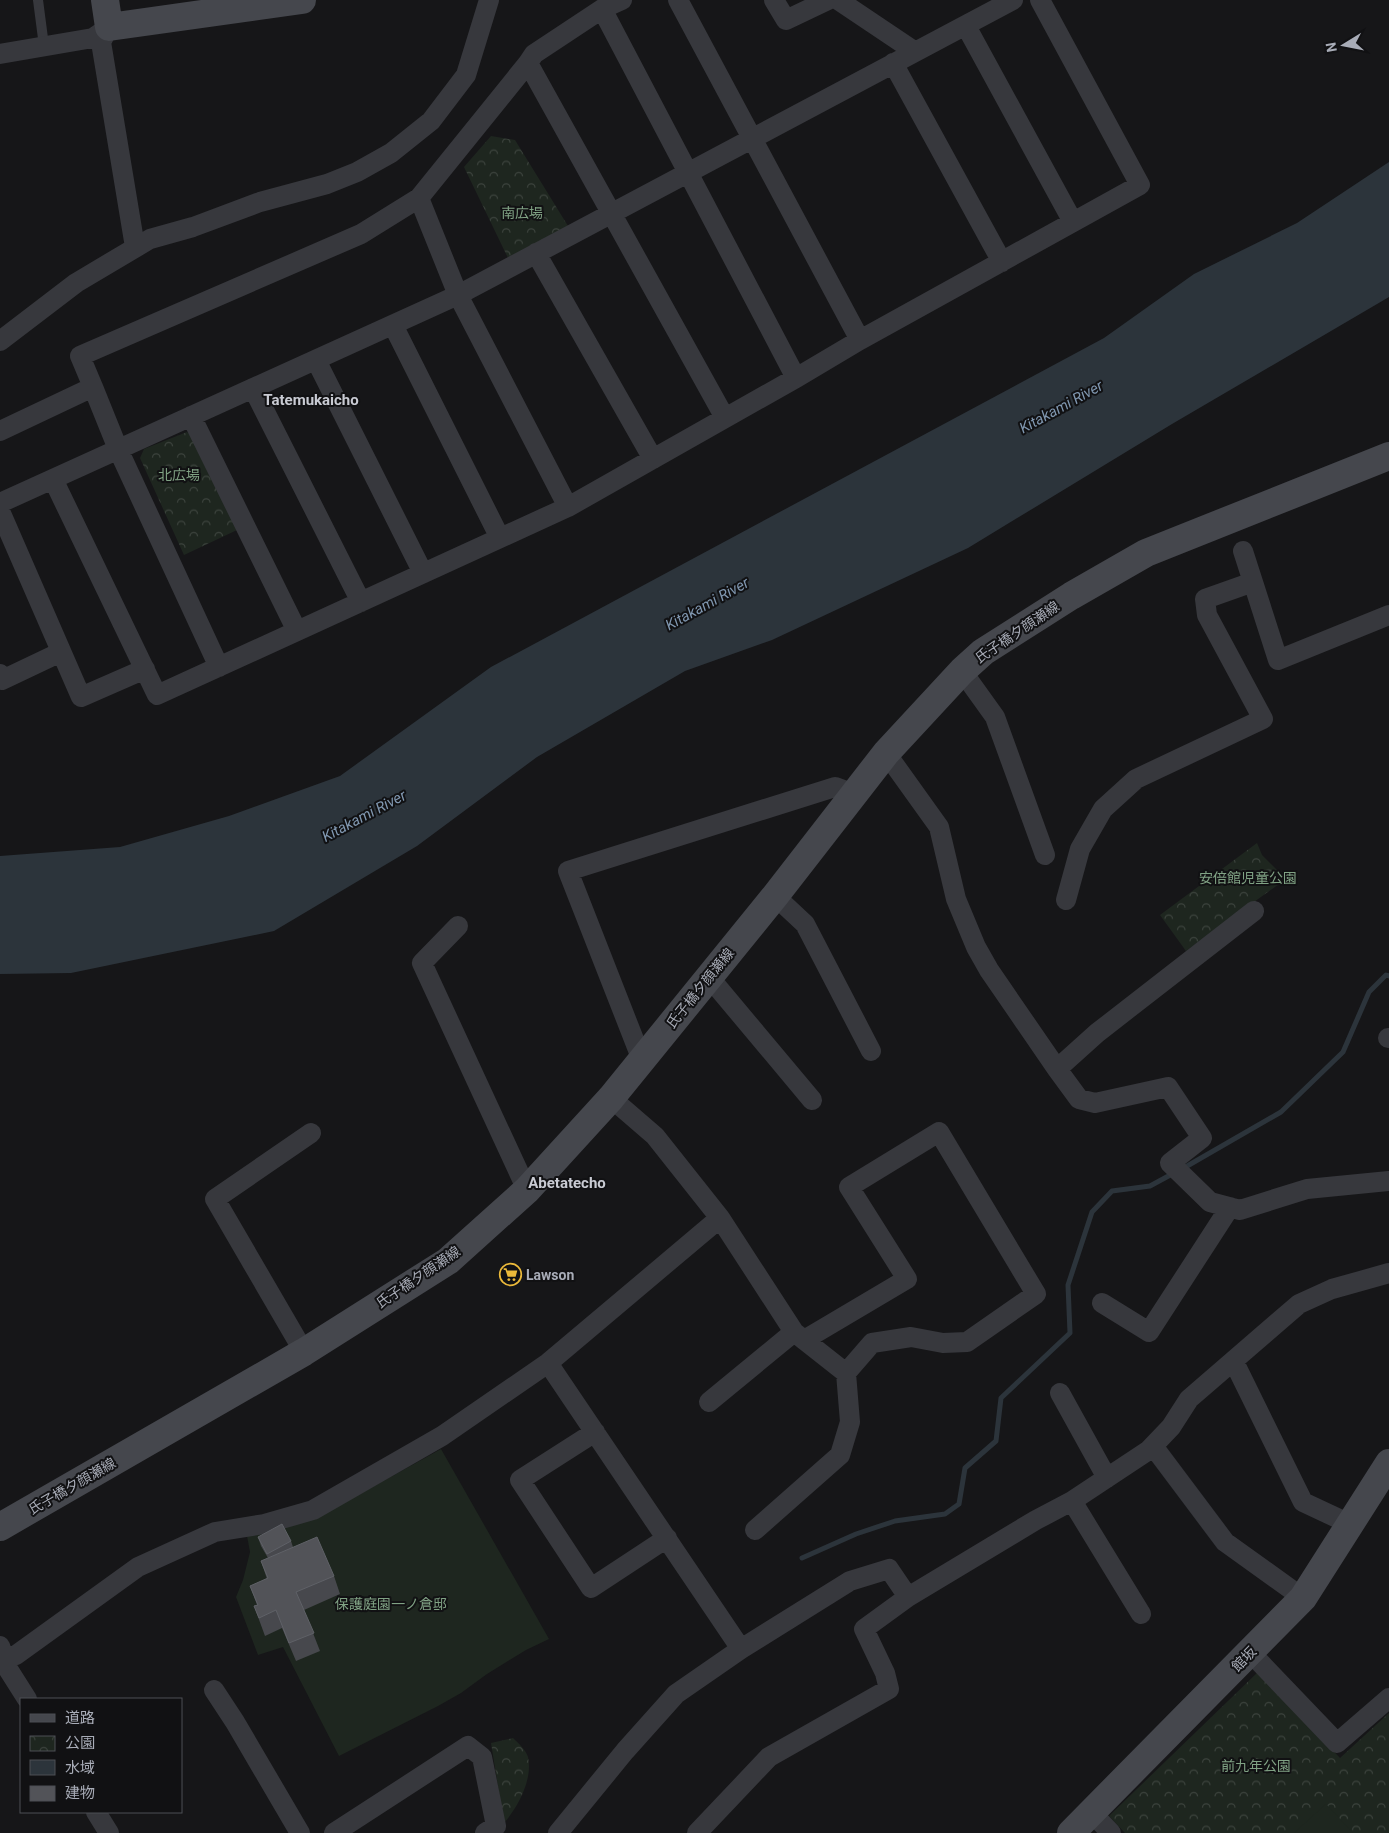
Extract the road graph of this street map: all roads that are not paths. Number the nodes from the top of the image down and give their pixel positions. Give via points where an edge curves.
1 (38, 0) edge
2 (105, 0) edge
3 (302, 0) edge
4 (489, 0) edge
5 (622, 0) edge
6 (678, 0) edge
7 (774, 0) edge
8 (828, 0) edge
9 (838, 0) edge
10 (1013, 0) edge
11 (1040, 0) edge
12 (602, 9) junction
13 (966, 26) junction
14 (109, 27) junction
15 (44, 46) junction
16 (914, 52) junction
17 (0, 54) edge
18 (528, 63) junction
19 (893, 63) junction
20 (752, 138) junction
21 (688, 173) junction
22 (419, 198) junction
23 (612, 213) junction
24 (1072, 222) junction
25 (135, 247) junction
26 (536, 253) junction
27 (1002, 262) junction
28 (458, 295) junction
29 (393, 324) junction
30 (1, 334) edge
31 (860, 340) junction
32 (316, 360) junction
33 (796, 378) junction
34 (93, 387) junction
35 (253, 388) junction
36 (191, 416) junction
37 (725, 418) junction
38 (0, 431) edge
39 (118, 450) junction
40 (1389, 456) edge
41 (653, 459) junction
42 (53, 479) junction
43 (0, 503) edge
44 (568, 507) junction
45 (0, 511) edge
46 (500, 538) junction
47 (1243, 551) dead end
48 (423, 573) junction
49 (1253, 582) junction
50 (361, 602) junction
51 (1389, 615) edge
52 (298, 631) junction
53 (61, 652) junction
54 (219, 667) junction
55 (145, 669) junction
56 (962, 671) junction
57 (0, 674) edge
58 (886, 753) junction
59 (854, 794) junction
60 (1045, 855) dead end
61 (775, 896) junction
62 (1066, 900) dead end
63 (1254, 911) dead end
64 (458, 926) dead end
65 (709, 977) junction
66 (871, 1051) dead end
67 (642, 1060) junction
68 (1057, 1069) junction
69 (611, 1098) junction
70 (812, 1100) dead end
71 (311, 1133) dead end
72 (1389, 1181) edge
73 (527, 1190) junction
74 (1230, 1207) junction
75 (720, 1218) junction
76 (1389, 1273) edge
77 (1102, 1303) dead end
78 (799, 1336) junction
79 (304, 1352) junction
80 (1234, 1362) junction
81 (548, 1363) junction
82 (846, 1373) junction
83 (1060, 1393) dead end
84 (708, 1402) dead end
85 (595, 1432) junction
86 (1153, 1446) junction
87 (1389, 1463) edge
88 (1107, 1478) junction
89 (1072, 1501) junction
90 (1350, 1524) junction
91 (0, 1527) edge
92 (755, 1530) dead end
93 (667, 1538) junction
94 (908, 1596) junction
95 (1303, 1598) junction
96 (1140, 1614) dead end
97 (741, 1649) junction
98 (1250, 1652) junction
99 (2, 1655) edge
100 (214, 1690) dead end
101 (26, 1698) edge
102 (1389, 1698) edge
103 (97, 1813) edge
104 (1092, 1813) junction
105 (109, 1833) edge
106 (300, 1833) edge
107 (334, 1833) edge
108 (485, 1833) edge
109 (558, 1833) edge
110 (696, 1833) edge
111 (1072, 1833) edge
112 (1111, 1833) edge

1 - 15 lane
2 - 14 main road
3 - 14 main road
4 - 25 street via 466,74 432,121 391,152 357,172 327,184 260,202
5 - 12 street
6 - 20 street
7 - 8 street via 786,20
9 - 16 street
10 - 13 street
11 - 24 street via 1140,185
12 - 18 street via 534,54
12 - 21 street
13 - 16 street
13 - 24 street
14 - 15 street via 93,38
14 - 25 street via 101,42
15 - 17 street
16 - 19 street
18 - 22 street
18 - 23 street
19 - 20 street
19 - 27 street
20 - 21 street
20 - 31 street
21 - 23 street
21 - 33 street
22 - 28 street
22 - 34 street via 361,234 80,356
23 - 26 street
23 - 37 street
24 - 27 street
25 - 30 street
26 - 28 street
26 - 41 street
27 - 31 street
28 - 29 street
28 - 44 street
29 - 32 street
29 - 46 street
31 - 33 street
32 - 35 street
32 - 48 street
33 - 37 street
34 - 38 street
34 - 39 street
35 - 36 street
35 - 50 street
36 - 39 street
36 - 52 street
37 - 41 street
39 - 42 street
39 - 54 street
40 - 56 main road, 氏子橋夕顔瀬線 via 1146,553 983,652
41 - 44 street
42 - 43 street
42 - 55 street
44 - 46 street
45 - 53 street
46 - 48 street
47 - 49 street
48 - 50 street
49 - 51 street via 1278,660
49 - 62 street via 1205,599 1206,615 1263,719 1136,779 1104,809 1080,849
50 - 52 street
52 - 54 street
53 - 55 street via 81,697
53 - 57 street via 2,680
54 - 55 street via 157,695
56 - 58 main road, 氏子橋夕顔瀬線
56 - 60 street via 995,717
58 - 59 main road, 氏子橋夕顔瀬線
58 - 68 street via 939,827 956,899 976,947
59 - 61 main road, 氏子橋夕顔瀬線
59 - 67 street via 835,787 568,871
61 - 65 main road, 氏子橋夕顔瀬線
61 - 66 street via 804,924
63 - 68 street via 1097,1033
64 - 73 street via 422,963
65 - 67 main road, 氏子橋夕顔瀬線
65 - 70 street
67 - 69 main road, 氏子橋夕顔瀬線
68 - 74 street via 1079,1099 1095,1103 1168,1087 1202,1138 1170,1163 1210,1202
69 - 73 main road, 氏子橋夕顔瀬線
69 - 75 street via 655,1136
71 - 79 street via 215,1199
72 - 74 street via 1307,1189 1240,1210
73 - 79 main road, 氏子橋夕顔瀬線 via 448,1261
74 - 77 street via 1149,1332
75 - 78 street
75 - 81 street
76 - 80 street via 1332,1289 1299,1304
78 - 82 street
78 - 82 street via 907,1279 849,1187 939,1132 1036,1294 967,1342 943,1343 911,1337 872,1343
78 - 84 street
79 - 91 main road, 氏子橋夕顔瀬線
80 - 86 street via 1189,1399 1171,1427
80 - 90 street via 1303,1502
81 - 85 street
81 - 99 street via 442,1436 313,1510 264,1524 215,1532 138,1567 16,1655
82 - 92 street via 850,1422 840,1454
83 - 88 street
85 - 93 street
85 - 93 street via 520,1480 591,1588
86 - 88 street
86 - 95 street via 1225,1542
87 - 90 main road, 館坂
88 - 89 street
89 - 94 street
89 - 96 street
90 - 95 main road, 館坂
93 - 97 street
94 - 97 street via 889,1569 850,1580
94 - 110 street via 864,1629 889,1689 769,1757
95 - 98 main road, 館坂
97 - 109 street via 676,1694
98 - 102 street via 1337,1743
98 - 104 main road, 館坂
99 - 101 street
100 - 106 street
103 - 105 street
104 - 111 main road, 館坂
104 - 112 street
107 - 108 street via 468,1746 482,1757 496,1826

